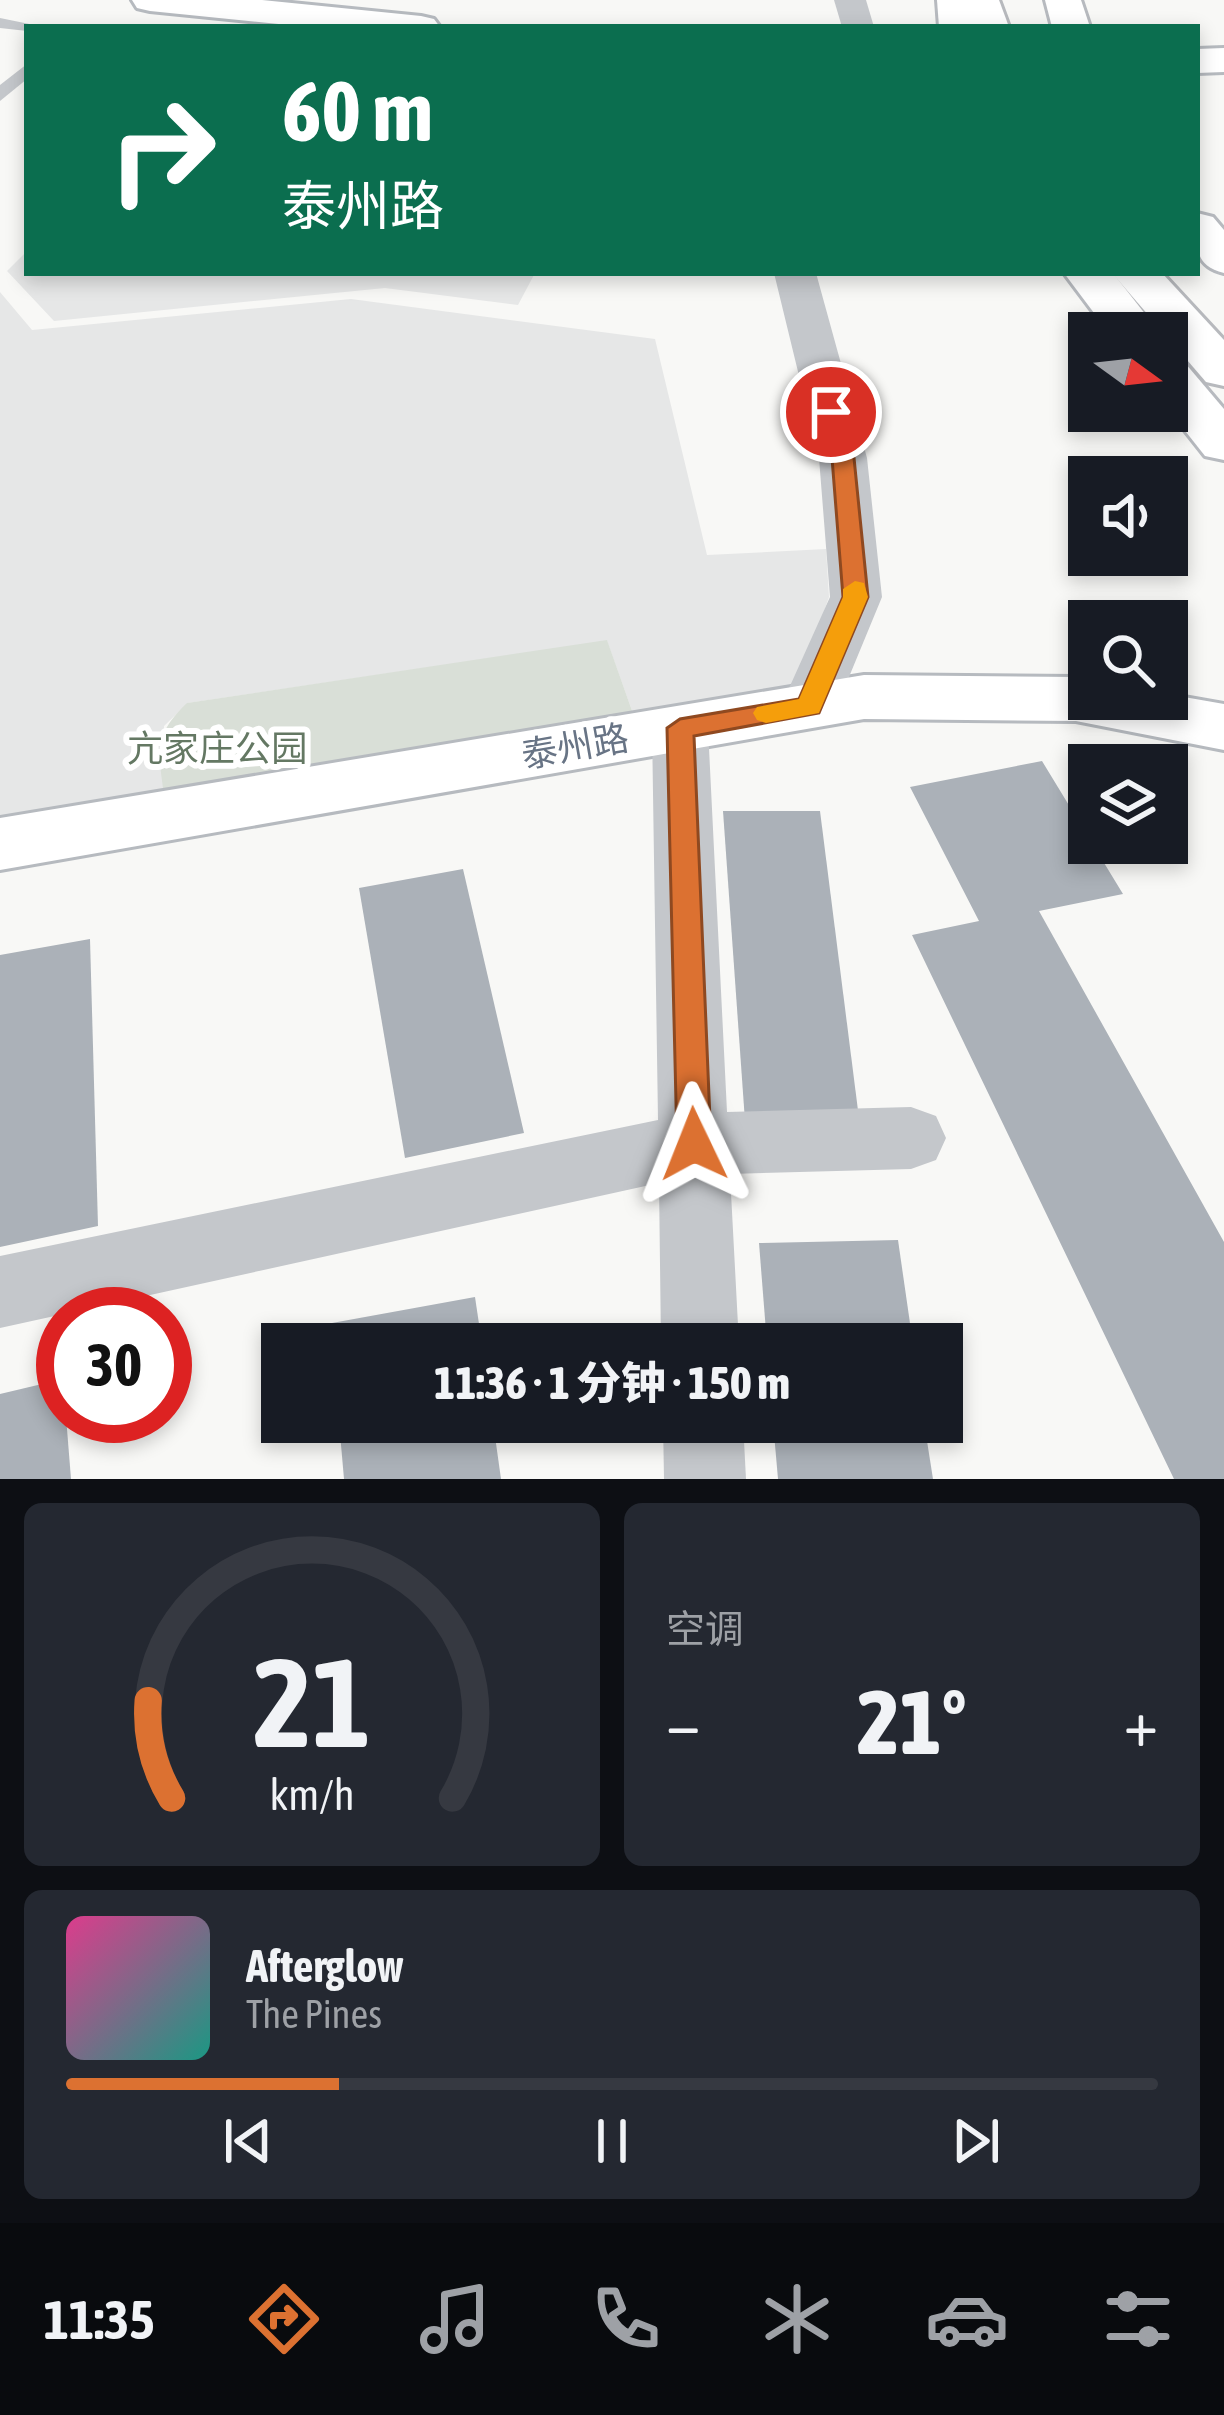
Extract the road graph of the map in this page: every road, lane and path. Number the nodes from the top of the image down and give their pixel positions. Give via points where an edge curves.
1 (150, 0) edge
2 (283, 7) edge
3 (400, 24) edge
4 (24, 72) edge
5 (0, 94) edge
6 (1200, 231) edge
7 (1224, 260) edge
8 (796, 276) edge
9 (1090, 276) edge
10 (1139, 276) edge
11 (1184, 276) edge
12 (1119, 312) edge
13 (1224, 320) edge
14 (1224, 371) edge
15 (1188, 400) edge
16 (1224, 445) edge
17 (809, 706) junction
18 (1224, 727) edge
19 (680, 728) junction
20 (0, 844) edge
21 (911, 1138) dead end
22 (694, 1144) junction
23 (0, 1292) edge
24 (699, 1323) edge
25 (703, 1443) edge
26 (704, 1479) edge

1 - 2 main road
2 - 3 main road
4 - 5 lane
6 - 7 main road
8 - 17 street via 843,458 856,597
9 - 12 main road
10 - 14 main road
11 - 13 main road
15 - 16 main road
17 - 18 main road, 泰州路 via 864,697 1076,698
17 - 19 main road, 泰州路
19 - 20 main road, 泰州路
19 - 22 street
21 - 22 street
22 - 23 street
22 - 24 street
25 - 26 street

